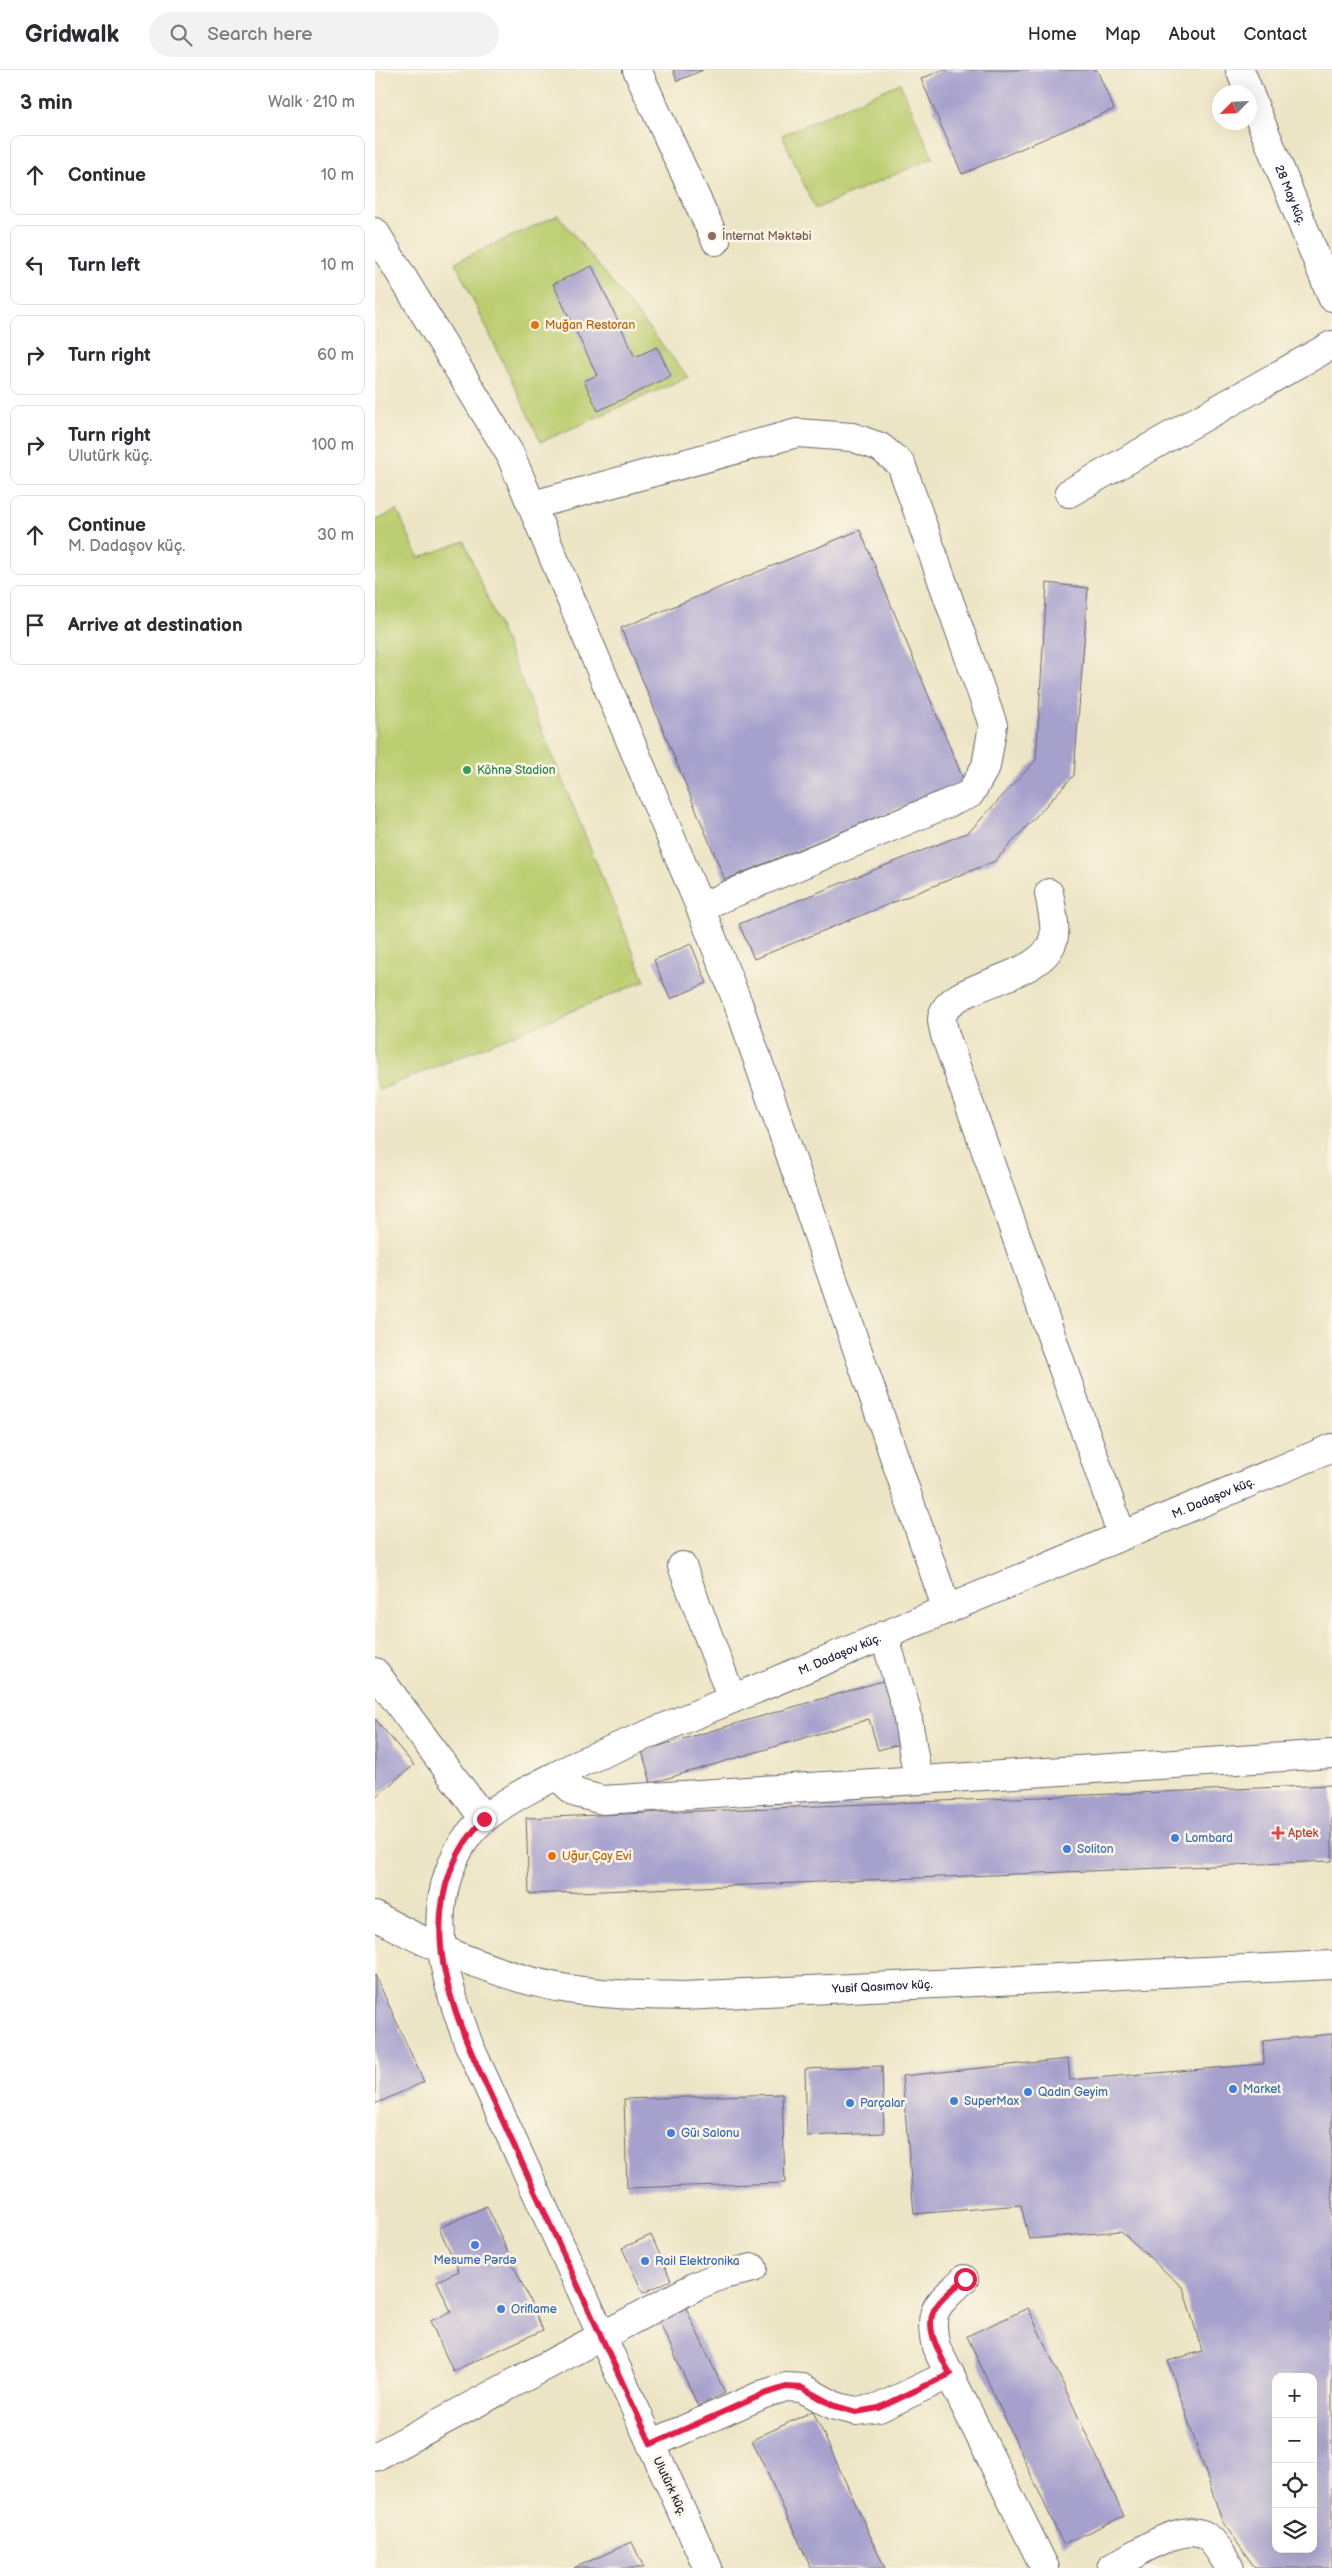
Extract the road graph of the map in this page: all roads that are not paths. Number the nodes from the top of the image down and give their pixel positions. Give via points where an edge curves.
1 (637, 70) edge
2 (1240, 70) edge
3 (1246, 85) edge
4 (1257, 113) edge
5 (375, 232) edge
6 (716, 241) dead end
7 (1332, 297) edge
8 (1332, 345) edge
9 (1069, 493) dead end
10 (533, 505) junction
11 (1049, 894) dead end
12 (700, 907) junction
13 (1332, 1448) edge
14 (1122, 1536) junction
15 (682, 1566) dead end
16 (947, 1610) junction
17 (884, 1635) junction
18 (375, 1672) edge
19 (732, 1700) junction
20 (1332, 1754) edge
21 (557, 1776) junction
22 (918, 1780) junction
23 (484, 1819) junction
24 (375, 1916) edge
25 (441, 1947) junction
26 (1332, 1965) edge
27 (753, 2268) dead end
28 (965, 2279) dead end
29 (601, 2337) junction
30 (950, 2374) junction
31 (651, 2444) junction
32 (375, 2458) edge
33 (708, 2568) edge
34 (1045, 2568) edge
35 (1111, 2568) edge
36 (1230, 2568) edge

1 - 6 street
2 - 3 street, 28 May küç.
4 - 7 street, 28 May küç.
5 - 10 street via 510,454
8 - 9 street
10 - 12 street
10 - 12 street via 797,433 852,437 880,447 901,464 993,725 987,766 970,794
11 - 14 street via 1054,935 1048,952 1034,965 965,993 947,1006 942,1018 945,1035
12 - 16 street via 739,1006
13 - 14 street, M. Dadaşov küç.
14 - 16 street, M. Dadaşov küç.
15 - 19 street
16 - 17 street, M. Dadaşov küç.
17 - 19 street, M. Dadaşov küç.
17 - 22 street via 906,1708
18 - 23 street
19 - 21 street, M. Dadaşov küç. via 582,1762
20 - 22 street
21 - 22 street via 576,1793 603,1800
21 - 23 street, M. Dadaşov küç.
23 - 25 street, M. Dadaşov küç. via 467,1836 454,1857 439,1915
24 - 25 street
25 - 26 street, Yusif Qasımov küç. via 500,1972 567,1989 616,1995 683,1996
25 - 29 street, Ulutürk küç. via 444,1972 469,2045
27 - 29 street via 722,2275 696,2286
28 - 30 street via 935,2308 932,2326 936,2347
29 - 31 street, Ulutürk küç.
29 - 32 street
30 - 31 street via 879,2408 856,2412 835,2406 802,2388 786,2387
30 - 34 street
31 - 33 street, Ulutürk küç.
35 - 36 street via 1183,2532 1197,2531 1210,2540

